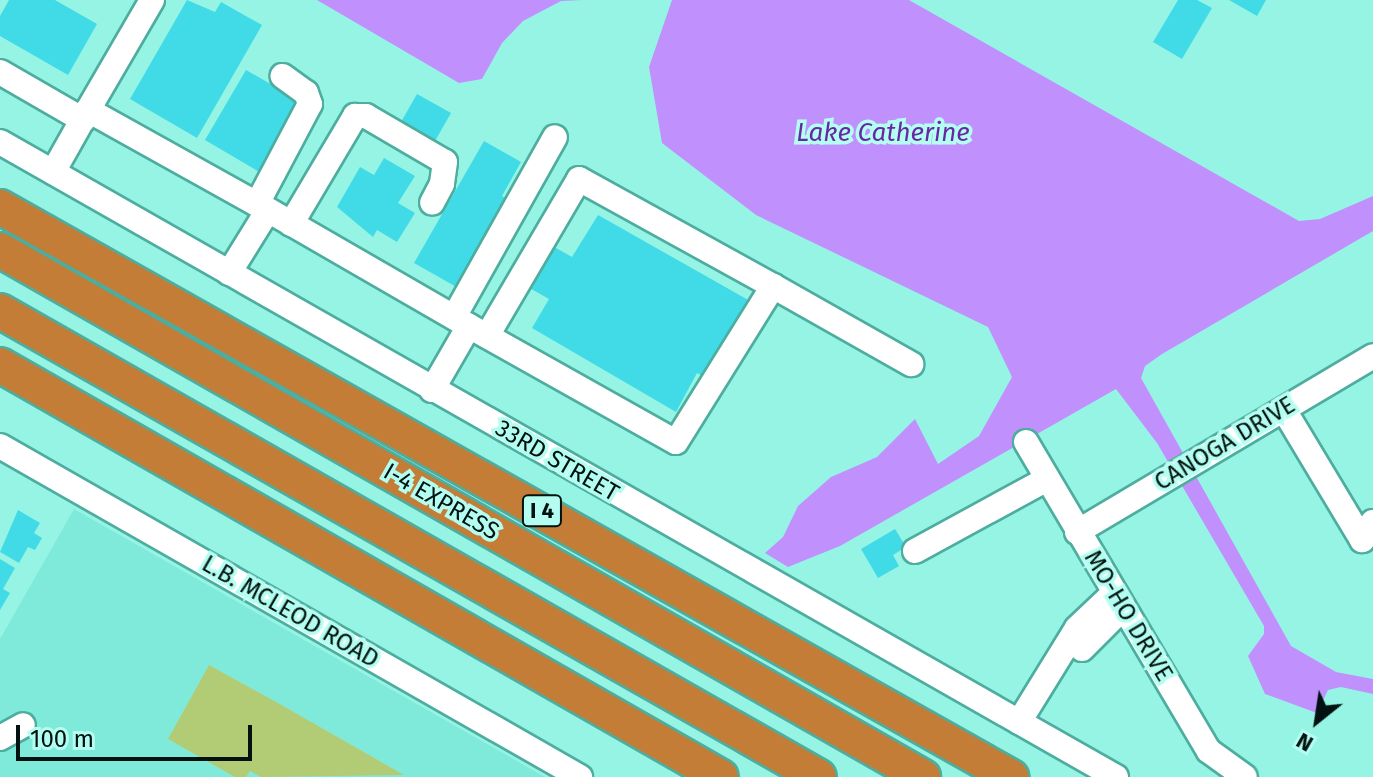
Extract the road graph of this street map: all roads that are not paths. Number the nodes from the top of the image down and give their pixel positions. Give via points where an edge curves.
1 (152, 0) edge
2 (0, 72) edge
3 (283, 76) dead end
4 (86, 115) junction
5 (555, 137) dead end
6 (0, 142) edge
7 (53, 172) junction
8 (432, 203) dead end
9 (0, 207) edge
10 (262, 207) junction
11 (291, 224) junction
12 (0, 250) edge
13 (229, 273) junction
14 (773, 286) junction
15 (0, 311) edge
16 (470, 326) junction
17 (1373, 356) edge
18 (911, 364) dead end
19 (6, 369) edge
20 (432, 390) junction
21 (1284, 410) junction
22 (1026, 442) dead end
23 (0, 446) edge
24 (1047, 479) junction
25 (1373, 522) edge
26 (1077, 532) junction
27 (915, 551) dead end
28 (1118, 600) junction
29 (23, 725) dead end
30 (1026, 726) junction
31 (0, 738) edge
32 (580, 777) edge
33 (721, 777) edge
34 (819, 777) edge
35 (923, 777) edge
36 (1011, 777) edge
37 (1116, 777) edge
38 (1245, 777) edge

1 - 4 street
2 - 4 street
3 - 10 street via 306,93 310,104
4 - 7 street
4 - 10 street
5 - 16 street
6 - 7 street, 33RD STREET
7 - 13 street, 33RD STREET
8 - 11 street via 445,162 366,116 355,116
9 - 36 highway, I 4
10 - 11 street
10 - 13 street
11 - 16 street
12 - 35 highway, I-4 EXPRESS
13 - 20 street, 33RD STREET
14 - 16 street via 579,179
14 - 16 street via 676,442
14 - 18 street
15 - 34 highway
16 - 20 street
17 - 21 street, CANOGA DRIVE
19 - 33 highway
20 - 30 street, 33RD STREET
21 - 25 street via 1362,540
21 - 26 street, CANOGA DRIVE
22 - 24 street, MO-HO DRIVE
23 - 32 street, L.B. MCLEOD ROAD
24 - 26 street, MO-HO DRIVE
24 - 27 street
26 - 28 street, MO-HO DRIVE
28 - 30 street
28 - 38 street, MO-HO DRIVE via 1209,751
29 - 31 street
30 - 37 street, 33RD STREET

